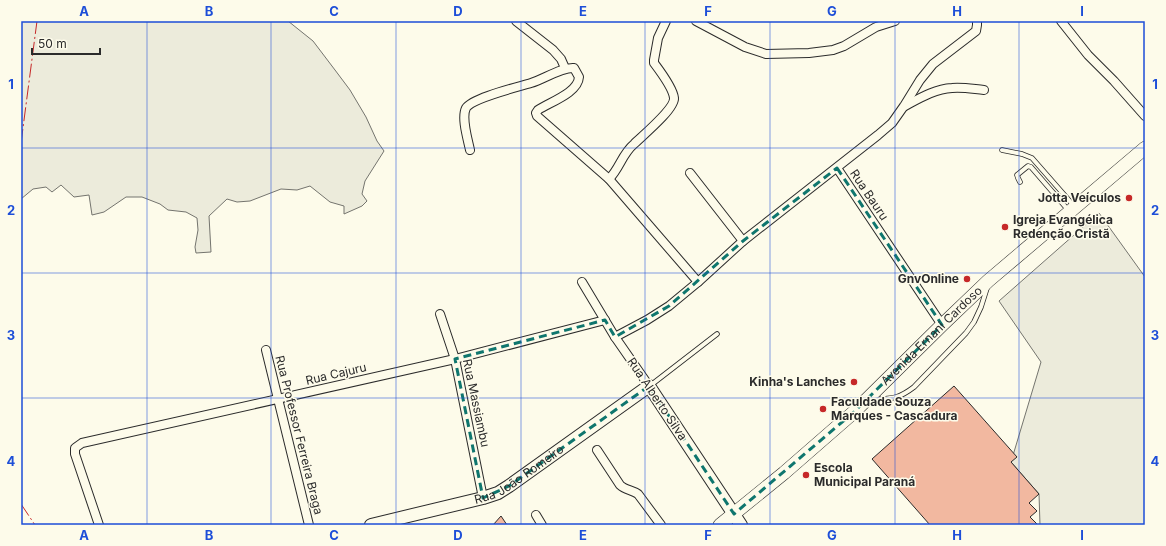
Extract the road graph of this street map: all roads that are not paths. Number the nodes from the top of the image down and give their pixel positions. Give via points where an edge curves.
1 (516, 21) edge
2 (666, 21) edge
3 (696, 21) edge
4 (896, 21) edge
5 (977, 21) edge
6 (1062, 21) edge
7 (565, 68) junction
8 (984, 90) dead end
9 (904, 106) junction
10 (1145, 116) edge
11 (1145, 148) edge
12 (470, 150) dead end
13 (1002, 150) dead end
14 (837, 168) junction
15 (690, 173) dead end
16 (609, 179) junction
17 (1020, 182) dead end
18 (1072, 209) junction
19 (743, 241) junction
20 (988, 281) junction
21 (582, 282) dead end
22 (698, 282) junction
23 (440, 314) dead end
24 (605, 320) junction
25 (942, 325) junction
26 (717, 334) dead end
27 (615, 337) junction
28 (266, 350) dead end
29 (455, 359) junction
30 (649, 386) junction
31 (278, 399) junction
32 (866, 400) junction
33 (596, 450) dead end
34 (483, 498) junction
35 (536, 515) dead end
36 (738, 519) edge
37 (99, 525) edge
38 (309, 525) edge
39 (371, 525) edge
40 (542, 525) edge
41 (661, 525) edge
42 (720, 525) edge

1 - 7 street via 553,50
2 - 16 street via 658,38 654,63 673,92 674,101 626,151 616,172
3 - 4 street via 745,47 766,54 833,50 876,27
5 - 9 street via 974,33 939,58 926,71
6 - 10 street via 1088,56 1114,80
7 - 12 street via 539,80 469,104 464,115
7 - 16 street via 576,69 578,83 570,91 538,110 537,116
8 - 9 street via 944,89
9 - 14 street via 888,127
11 - 18 main road, Avenida Ernani Cardoso
13 - 18 lane via 1032,158
14 - 19 street, Rua Bauru
14 - 25 street, Rua Bauru
15 - 19 street
16 - 22 street
17 - 18 lane via 1017,175 1028,166 1031,167
18 - 20 main road, Avenida Ernani Cardoso
19 - 22 street, Rua Bauru
20 - 25 main road, Avenida Ernani Cardoso
20 - 32 lane via 974,322 914,387 896,398
21 - 24 street, Rua Alberto Silva
22 - 27 street, Rua Bauru via 658,313
23 - 29 street, Rua Massiambu
24 - 27 street, Rua Alberto Silva
24 - 29 street, Rua Cajuru
25 - 32 main road, Avenida Ernani Cardoso
26 - 30 lane
27 - 30 street, Rua Alberto Silva
28 - 31 street, Rua Professor Ferreira Braga
29 - 31 street, Rua Cajuru
29 - 34 street, Rua Massiambu
30 - 34 street, Rua João Romeiro via 509,486
30 - 36 street, Rua Alberto Silva
31 - 37 street, Rua Cajuru via 82,443 76,448 75,454
31 - 38 street, Rua Professor Ferreira Braga
32 - 36 main road, Avenida Ernani Cardoso
33 - 41 street via 620,485 638,494
34 - 39 street, Rua João Romeiro
35 - 40 street
36 - 42 main road, Avenida Ernani Cardoso

